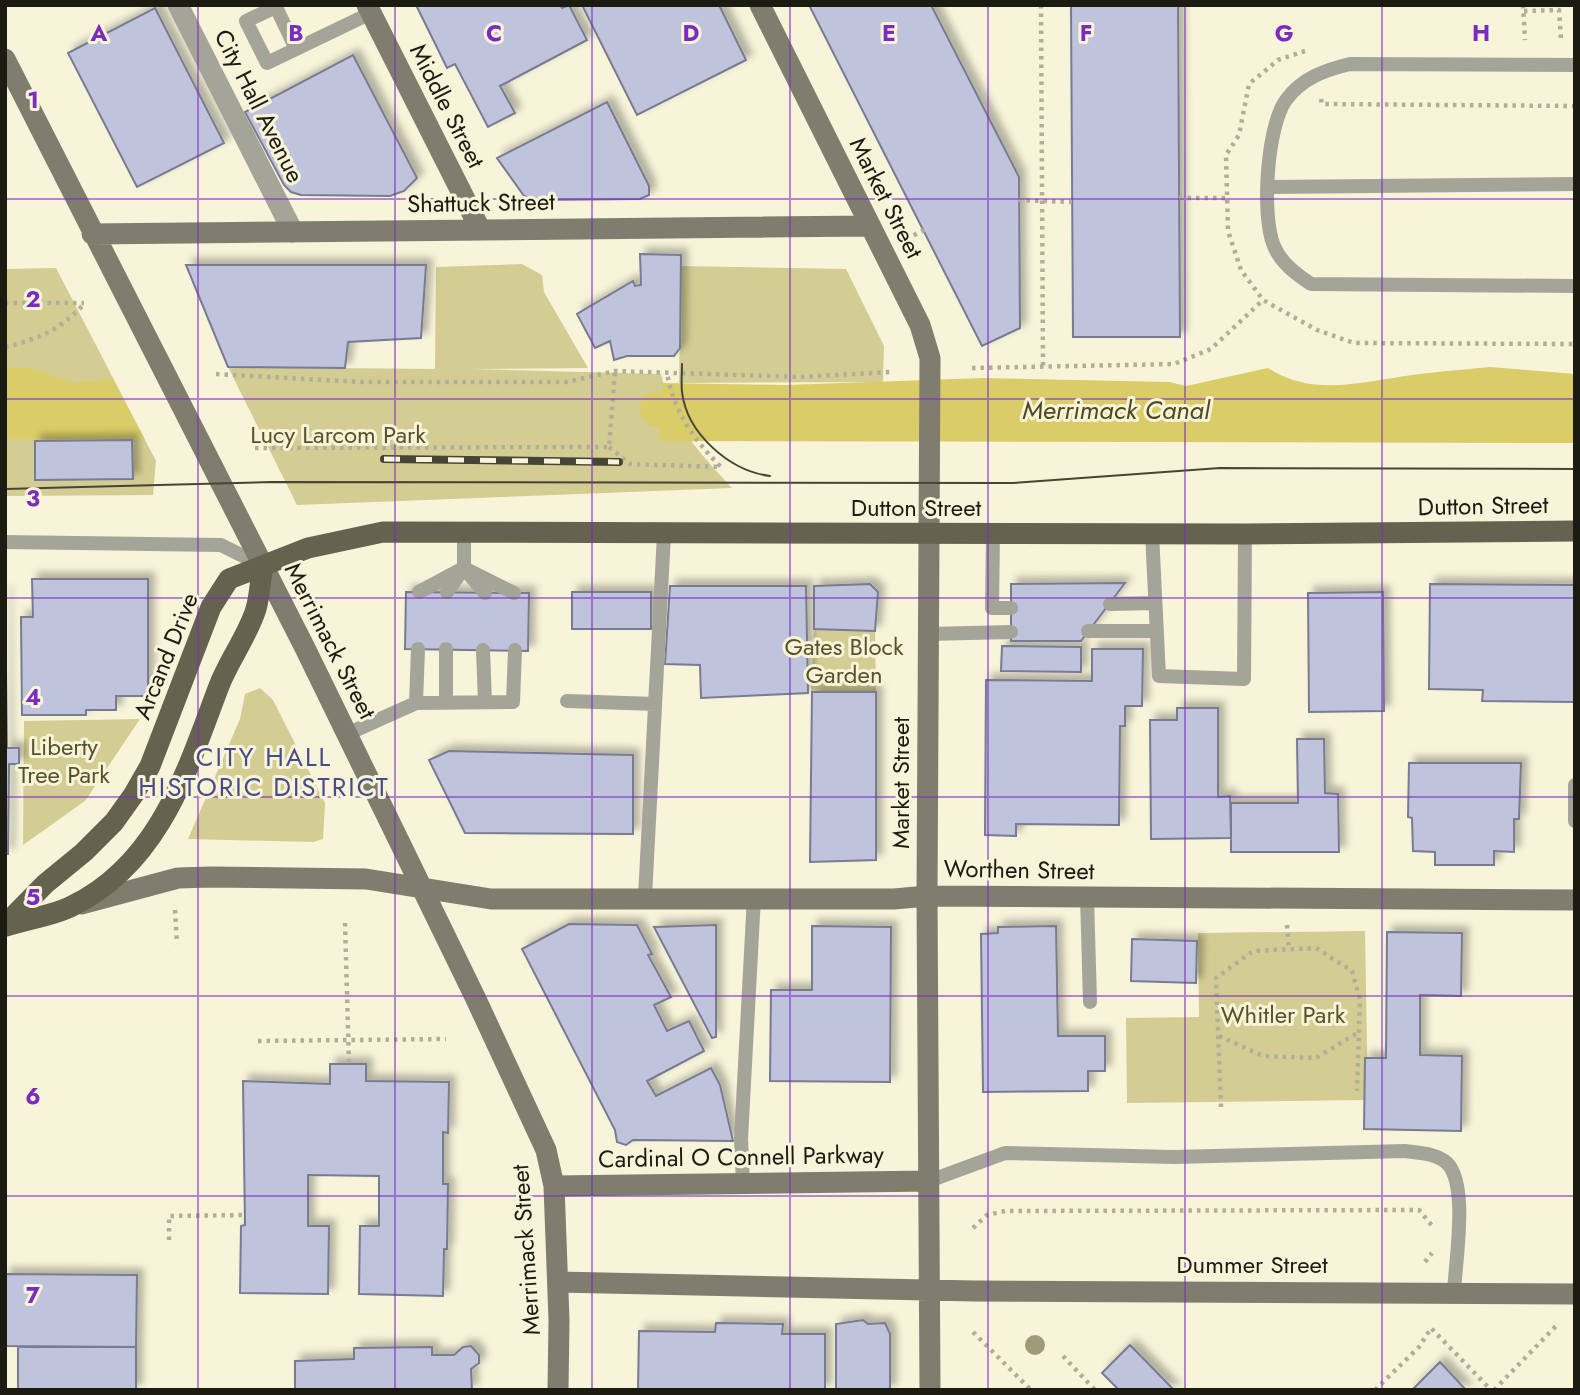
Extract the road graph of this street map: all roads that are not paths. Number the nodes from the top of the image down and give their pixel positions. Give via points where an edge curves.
1 (178, 5) edge
2 (760, 5) edge
3 (369, 9) edge
4 (296, 49) dead end
5 (5, 59) edge
6 (1575, 65) edge
7 (1575, 184) edge
8 (1269, 187) junction
9 (870, 226) junction
10 (480, 229) junction
11 (293, 232) junction
12 (92, 234) junction
13 (1575, 286) edge
14 (1575, 531) edge
15 (464, 533) junction
16 (1152, 533) junction
17 (664, 534) junction
18 (929, 534) junction
19 (993, 534) junction
20 (1245, 534) junction
21 (5, 542) edge
22 (262, 566) junction
23 (464, 568) junction
24 (419, 592) dead end
25 (447, 592) dead end
26 (485, 593) dead end
27 (514, 593) dead end
28 (1155, 603) junction
29 (1110, 604) dead end
30 (992, 608) junction
31 (1011, 608) dead end
32 (1088, 631) dead end
33 (1156, 631) junction
34 (992, 632) junction
35 (1011, 632) dead end
36 (928, 634) junction
37 (418, 649) dead end
38 (446, 649) dead end
39 (483, 650) dead end
40 (515, 650) dead end
41 (567, 701) dead end
42 (446, 702) junction
43 (485, 702) junction
44 (415, 703) junction
45 (654, 704) junction
46 (347, 734) junction
47 (1575, 785) edge
48 (1575, 821) edge
49 (421, 887) junction
50 (927, 895) junction
51 (645, 897) junction
52 (754, 897) junction
53 (1087, 897) junction
54 (1575, 900) edge
55 (71, 907) junction
56 (5, 925) edge
57 (1090, 1002) dead end
58 (929, 1181) junction
59 (743, 1184) junction
60 (554, 1186) junction
61 (558, 1282) junction
62 (930, 1290) junction
63 (1454, 1293) junction
64 (1575, 1294) edge
65 (558, 1390) edge
66 (930, 1390) edge

1 - 11 street, City Hall Avenue
2 - 9 street, Market Street
3 - 4 lane
3 - 10 street, Middle Street
5 - 12 street, Merrimack Street
6 - 8 lane via 1350,64 1319,71 1287,97 1277,115
7 - 8 lane
8 - 13 lane via 1267,223 1275,248 1290,269 1311,284
9 - 10 street, Shattuck Street
9 - 18 street, Market Street via 924,336 930,376
10 - 11 street, Shattuck Street
11 - 12 street, Shattuck Street
12 - 22 street, Merrimack Street
14 - 20 main road, Dutton Street
15 - 17 main road, Dutton Street
15 - 22 main road, Dutton Street via 383,532 308,548
15 - 23 lane
16 - 19 main road, Dutton Street
16 - 20 main road, Dutton Street
16 - 28 lane
17 - 18 main road, Dutton Street
17 - 45 lane
18 - 19 main road, Dutton Street
18 - 36 street, Market Street
19 - 30 lane
20 - 33 lane via 1244,679 1159,676
21 - 22 lane via 221,545
22 - 46 street, Merrimack Street
22 - 55 main road, Arcand Drive via 256,609 162,823 111,881
22 - 56 main road, Arcand Drive via 229,579 211,607 150,766 134,794 91,844
23 - 24 lane
23 - 25 lane
23 - 26 lane
23 - 27 lane
28 - 29 lane
28 - 33 lane
30 - 31 lane
30 - 34 lane
32 - 33 lane
34 - 35 lane
34 - 36 lane
36 - 50 street, Market Street
37 - 44 lane
38 - 42 lane
39 - 43 lane
40 - 43 lane via 513,702
41 - 45 lane
42 - 43 lane
42 - 44 lane
44 - 46 lane
45 - 51 lane
46 - 49 street, Merrimack Street
47 - 48 lane
49 - 51 street, Worthen Street via 491,899
49 - 55 street, Arcand Drive via 366,879 178,878
49 - 60 street, Merrimack Street via 546,1150
50 - 52 street, Worthen Street via 894,899
50 - 53 street, Worthen Street
50 - 58 street, Market Street
51 - 52 street, Worthen Street
52 - 59 lane via 741,1139
53 - 54 street, Worthen Street
53 - 57 lane
55 - 56 main road, Arcand Drive
58 - 59 street, Cardinal O Connell Parkway
58 - 62 street, Market Street
58 - 63 lane via 1005,1153 1434,1155 1447,1164 1459,1196
59 - 60 street, Cardinal O Connell Parkway
60 - 61 street, Merrimack Street
61 - 62 street
61 - 65 street, Merrimack Street
62 - 63 street, Dummer Street
62 - 66 street, Market Street
63 - 64 street, Dummer Street

